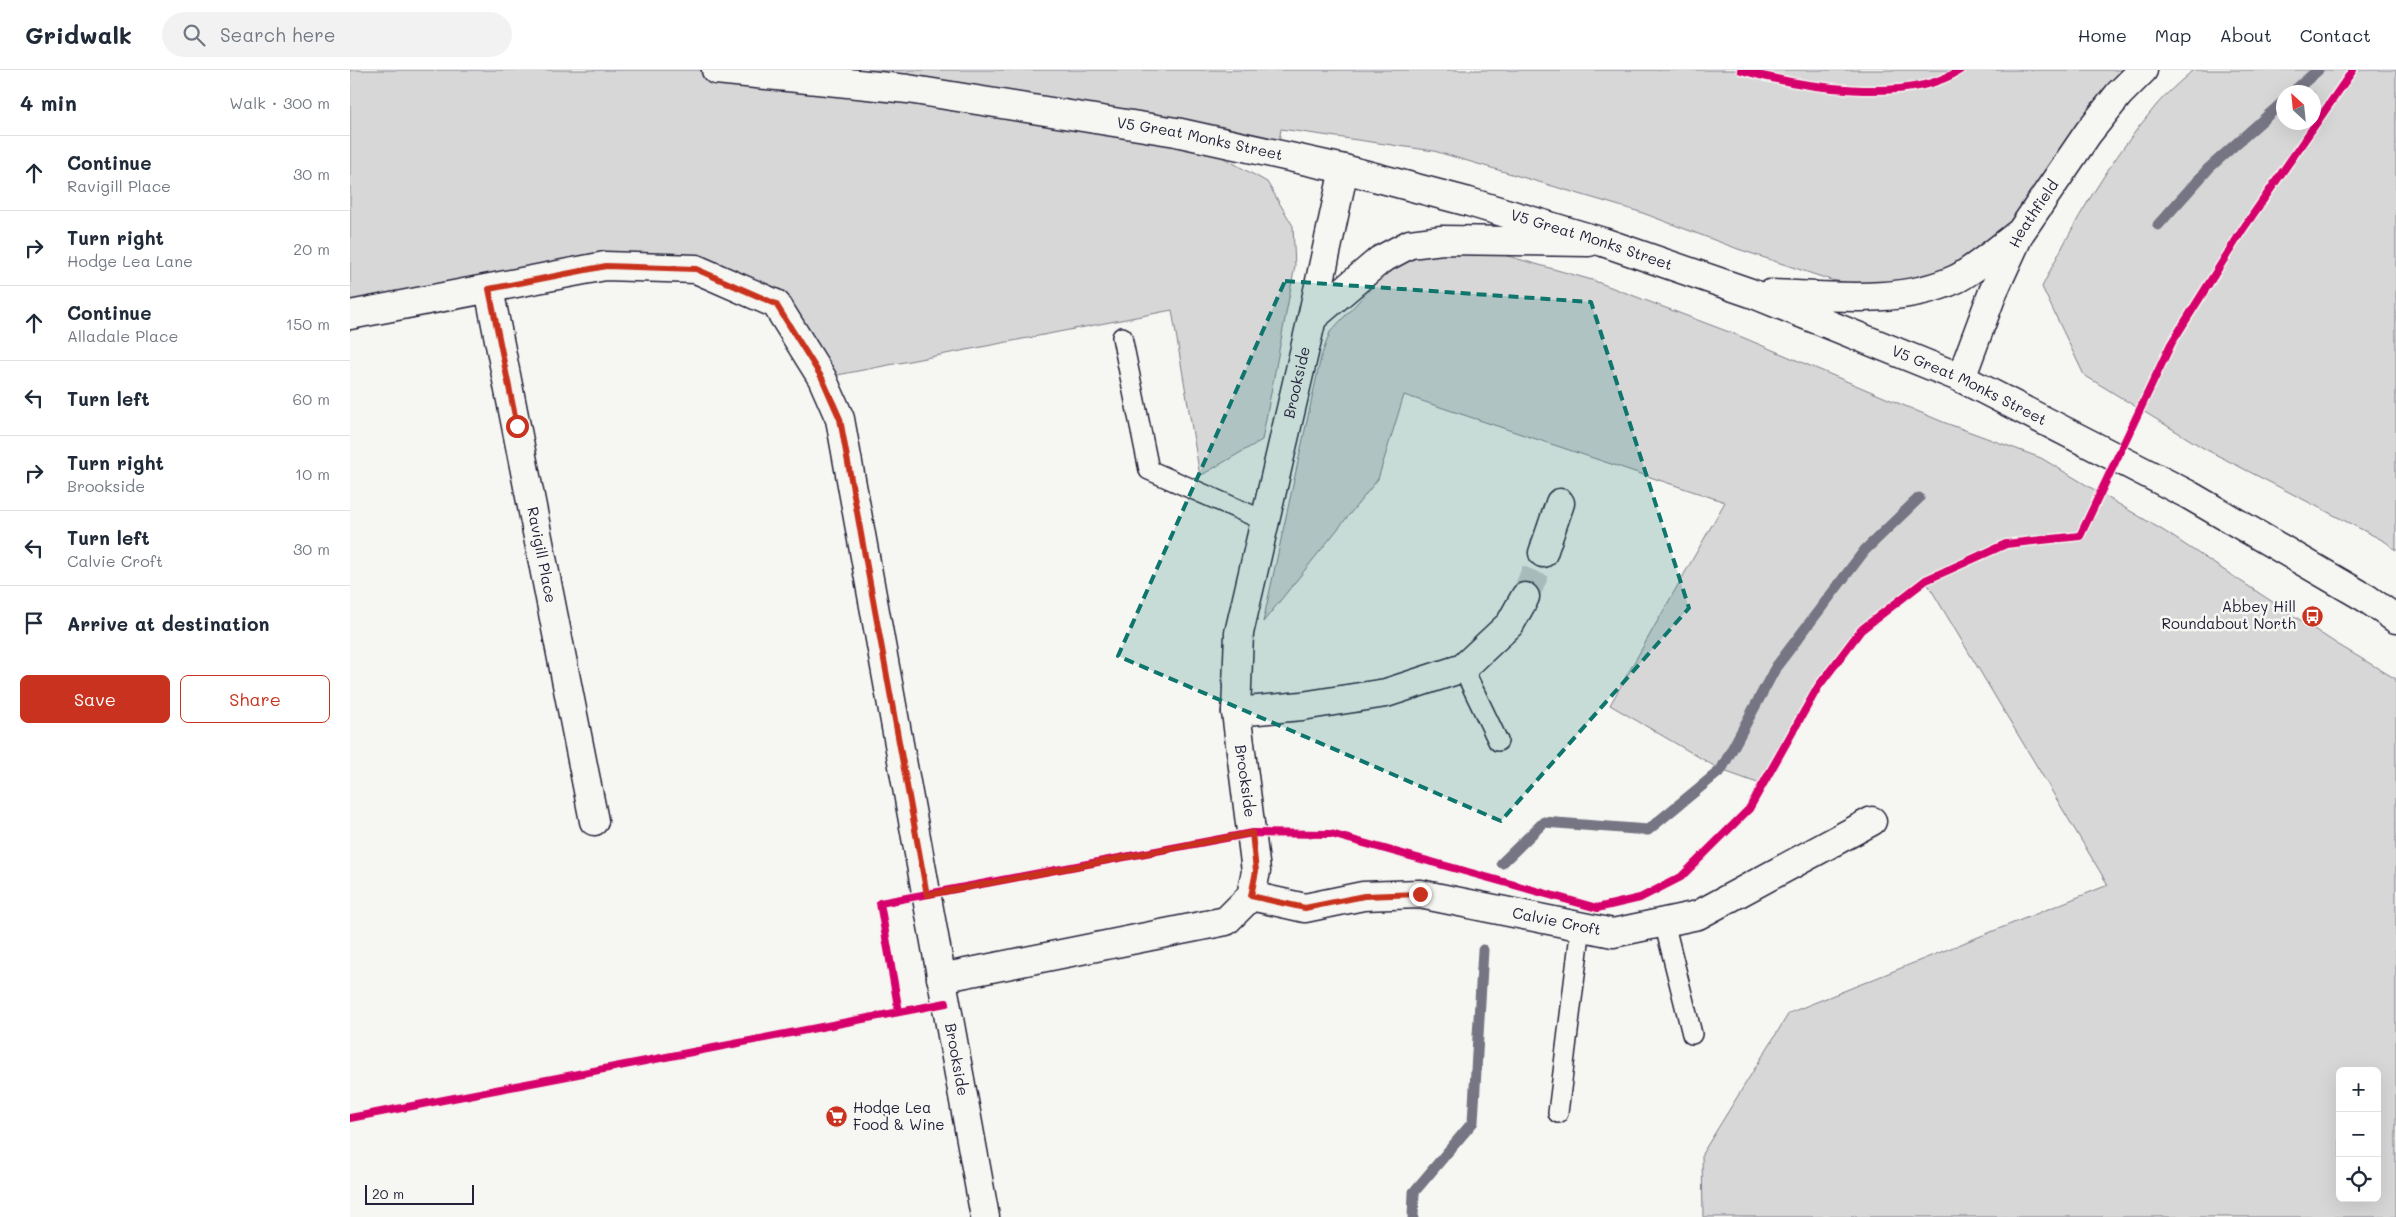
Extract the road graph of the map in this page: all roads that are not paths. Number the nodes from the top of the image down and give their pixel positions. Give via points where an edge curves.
1 (716, 70) edge
2 (2143, 70) edge
3 (1344, 169) junction
4 (2020, 233) junction
5 (1603, 242) junction
6 (489, 289) junction
7 (1752, 293) junction
8 (350, 315) edge
9 (1312, 318) junction
10 (1122, 337) dead end
11 (1961, 378) junction
12 (1560, 503) dead end
13 (1265, 521) junction
14 (1543, 553) tunnel mouth
15 (1525, 597) tunnel mouth
16 (2396, 619) edge
17 (1463, 668) junction
18 (1236, 712) junction
19 (1498, 741) dead end
20 (594, 821) dead end
21 (1872, 821) dead end
22 (1251, 896) junction
23 (1664, 922) junction
24 (1581, 926) junction
25 (941, 978) junction
26 (1692, 1034) dead end
27 (1558, 1113) dead end
28 (985, 1217) edge

1 - 3 street, V5 Great Monks Street via 908,89 1176,132
2 - 4 street, Heathfield via 2088,133
3 - 5 street, V5 Great Monks Street
3 - 9 street, Brookside
4 - 7 street via 1957,279 1913,292 1872,297
4 - 11 street, Heathfield
5 - 7 street, V5 Great Monks Street
5 - 9 street via 1442,240 1410,244 1380,260
6 - 8 street, Brookside
6 - 20 street, Ravigill Place
6 - 25 street, Brookside via 606,266 696,269 776,304 822,378 840,419
7 - 11 street, V5 Great Monks Street
9 - 13 street, Brookside
10 - 13 lane via 1149,470
11 - 16 street, V5 Great Monks Street via 2189,495 2366,598
12 - 14 street
13 - 18 street, Brookside via 1239,633
15 - 17 street via 1510,624
17 - 18 street via 1386,693
17 - 19 lane
18 - 22 street, Brookside via 1256,871
21 - 23 street, Calvie Croft via 1698,915
22 - 24 street, Calvie Croft via 1305,908 1364,896 1420,894
22 - 25 street via 1226,921
23 - 24 street, Calvie Croft via 1613,933
23 - 26 lane
24 - 27 lane
25 - 28 street, Brookside

